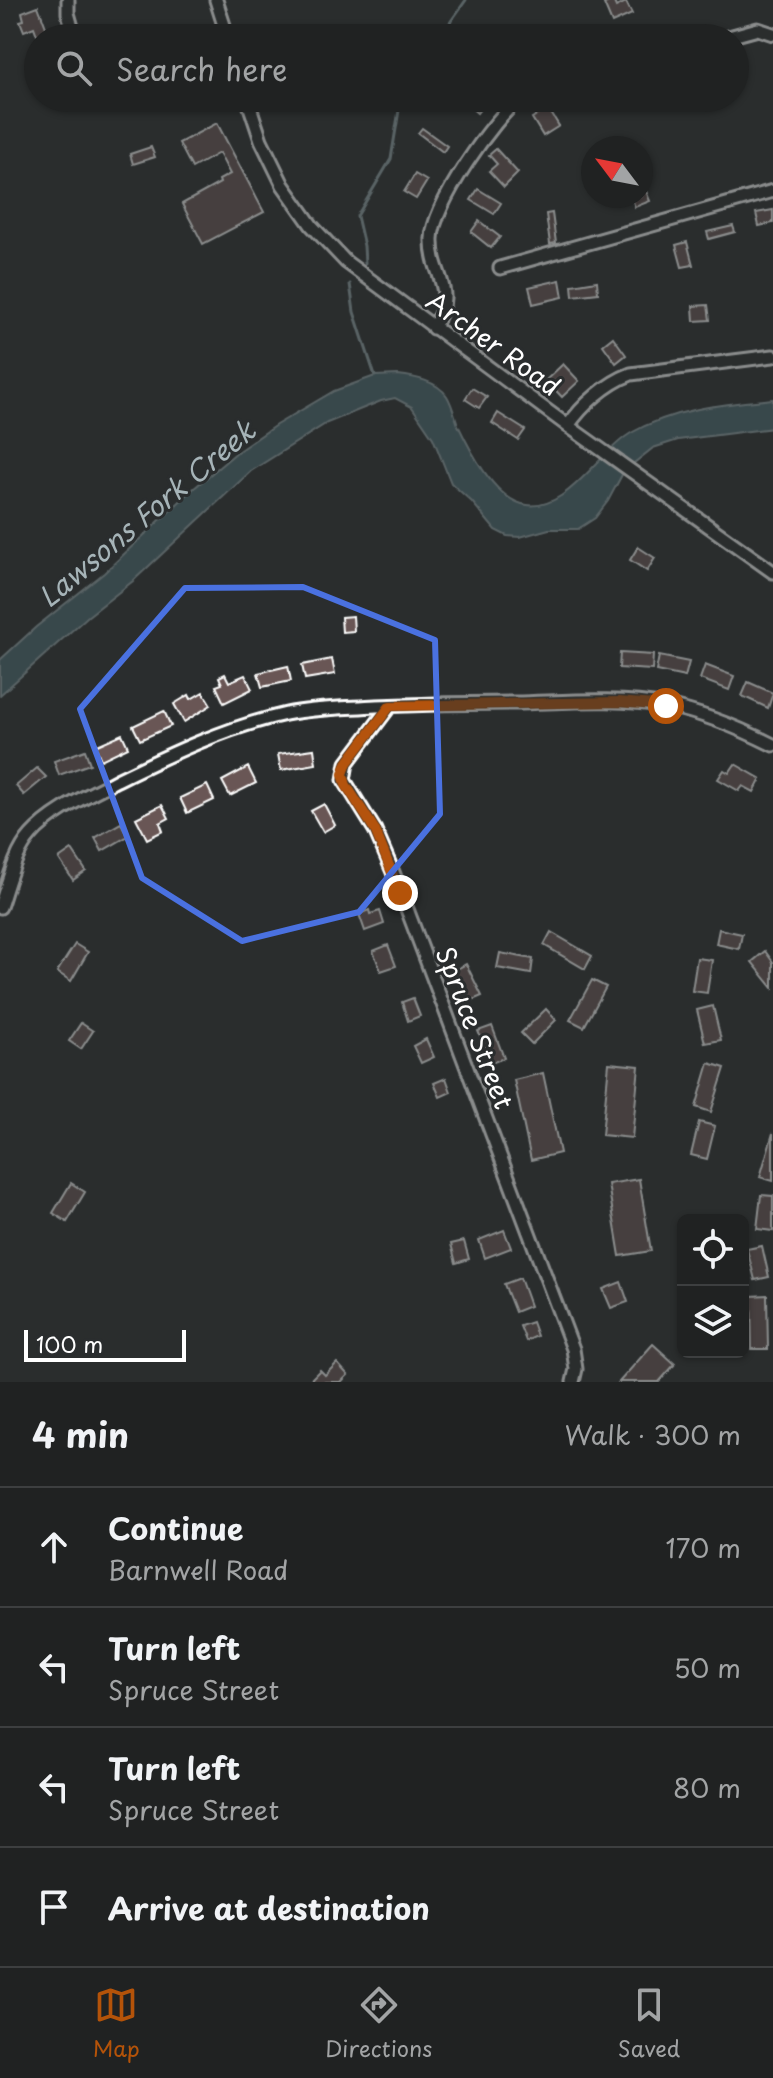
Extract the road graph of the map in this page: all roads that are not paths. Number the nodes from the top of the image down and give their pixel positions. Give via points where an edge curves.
1 (68, 0) edge
2 (216, 0) edge
3 (71, 24) edge
4 (224, 24) edge
5 (749, 31) edge
6 (773, 34) edge
7 (252, 112) edge
8 (505, 112) edge
9 (773, 191) edge
10 (500, 268) dead end
11 (433, 328) junction
12 (773, 356) edge
13 (568, 426) junction
14 (773, 572) edge
15 (390, 706) junction
16 (773, 745) edge
17 (0, 907) edge
18 (573, 1382) edge

1 - 3 street
2 - 4 street
5 - 6 street
7 - 11 street, Archer Road via 271,163 312,226 346,262
8 - 11 street via 434,220 432,252 445,305
9 - 10 street
11 - 13 street, Archer Road
12 - 13 street via 631,374 593,400
13 - 14 street, Archer Road
15 - 16 street via 649,704 698,714
15 - 17 street via 312,710 263,720 105,786 30,836
15 - 18 street, Spruce Street via 347,763 344,780 393,872 573,1349

